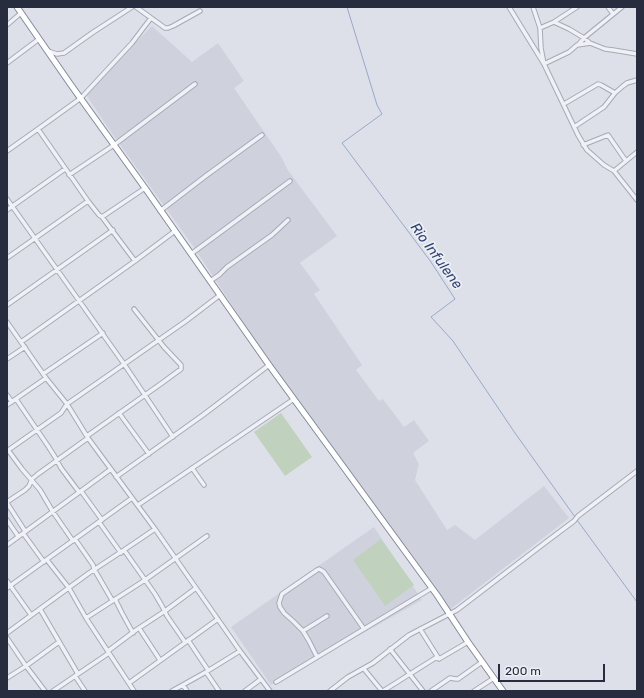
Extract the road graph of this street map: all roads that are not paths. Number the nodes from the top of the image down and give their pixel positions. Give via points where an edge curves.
1 (17, 7) edge
2 (132, 7) edge
3 (136, 7) edge
4 (509, 7) edge
5 (532, 7) edge
6 (577, 7) edge
7 (608, 7) edge
8 (622, 7) edge
9 (200, 11) dead end
10 (21, 13) junction
11 (613, 14) junction
12 (151, 18) junction
13 (554, 22) junction
14 (7, 25) edge
15 (540, 28) junction
16 (584, 38) junction
17 (39, 39) junction
18 (590, 43) junction
19 (578, 45) junction
20 (48, 51) junction
21 (637, 54) edge
22 (7, 63) edge
23 (544, 64) junction
24 (637, 80) edge
25 (195, 84) dead end
26 (615, 94) junction
27 (81, 98) junction
28 (564, 104) junction
29 (574, 127) junction
30 (38, 130) junction
31 (262, 135) dead end
32 (114, 145) junction
33 (583, 145) junction
34 (7, 151) edge
35 (637, 152) edge
36 (626, 160) junction
37 (65, 169) junction
38 (614, 171) junction
39 (70, 175) junction
40 (290, 181) dead end
41 (145, 188) junction
42 (7, 199) edge
43 (637, 200) edge
44 (88, 201) junction
45 (12, 206) junction
46 (7, 210) edge
47 (160, 211) junction
48 (102, 217) junction
49 (288, 220) dead end
50 (113, 230) junction
51 (175, 231) junction
52 (34, 238) junction
53 (191, 254) junction
54 (7, 257) edge
55 (135, 261) junction
56 (56, 269) junction
57 (210, 281) junction
58 (220, 295) junction
59 (79, 301) junction
60 (7, 305) edge
61 (134, 310) dead end
62 (7, 322) edge
63 (103, 333) junction
64 (159, 339) junction
65 (21, 342) junction
66 (24, 347) junction
67 (7, 359) edge
68 (124, 364) junction
69 (269, 365) junction
70 (43, 374) junction
71 (46, 378) junction
72 (7, 395) edge
73 (145, 395) junction
74 (294, 399) junction
75 (14, 401) junction
76 (67, 404) junction
77 (7, 405) edge
78 (119, 413) junction
79 (37, 429) junction
80 (88, 437) junction
81 (173, 437) junction
82 (7, 450) edge
83 (148, 454) junction
84 (57, 460) junction
85 (192, 468) junction
86 (111, 469) junction
87 (637, 471) edge
88 (116, 477) junction
89 (32, 479) junction
90 (204, 485) dead end
91 (80, 492) junction
92 (132, 498) junction
93 (7, 502) edge
94 (138, 505) junction
95 (53, 512) junction
96 (7, 520) edge
97 (100, 521) junction
98 (155, 528) junction
99 (24, 532) junction
100 (18, 536) junction
101 (207, 536) dead end
102 (74, 540) junction
103 (7, 544) edge
104 (122, 552) junction
105 (176, 558) junction
106 (45, 561) junction
107 (94, 569) junction
108 (145, 580) junction
109 (7, 581) edge
110 (9, 587) edge
111 (69, 588) junction
112 (196, 588) junction
113 (432, 588) junction
114 (114, 600) junction
115 (40, 609) junction
116 (165, 611) junction
117 (449, 614) junction
118 (31, 615) junction
119 (327, 616) dead end
120 (86, 618) junction
121 (218, 618) junction
122 (140, 628) junction
123 (364, 629) junction
124 (420, 629) junction
125 (303, 631) junction
126 (7, 633) edge
127 (133, 633) junction
128 (7, 638) edge
129 (186, 641) junction
130 (59, 642) junction
131 (468, 642) junction
132 (390, 650) junction
133 (240, 651) junction
134 (108, 652) junction
135 (317, 657) junction
136 (437, 657) junction
137 (160, 660) junction
138 (482, 662) junction
139 (26, 666) junction
140 (364, 669) junction
141 (207, 671) junction
142 (410, 674) junction
143 (76, 675) junction
144 (7, 678) edge
145 (494, 678) junction
146 (261, 679) junction
147 (129, 682) junction
148 (276, 682) dead end
149 (183, 685) junction
150 (333, 690) edge
151 (45, 691) edge
152 (53, 691) edge
153 (86, 691) edge
154 (134, 691) edge
155 (172, 691) edge
156 (187, 691) edge
157 (218, 691) edge
158 (245, 691) edge
159 (270, 691) edge
160 (384, 691) edge
161 (423, 691) edge
162 (431, 691) edge
163 (474, 691) edge
164 (503, 691) edge

1 - 10 highway
2 - 20 street via 64,53
3 - 12 street
4 - 23 street
5 - 15 street
6 - 13 street
7 - 11 street
8 - 11 street
9 - 12 street via 168,28
10 - 14 street
10 - 17 highway
11 - 16 street
12 - 27 street via 132,43
13 - 15 street
13 - 16 street
15 - 23 street
16 - 18 street
16 - 19 street
17 - 20 highway
17 - 22 street
18 - 19 street
18 - 21 street via 605,49
19 - 23 street
20 - 27 highway
23 - 28 street
24 - 26 street via 627,83
25 - 32 street
26 - 28 street via 598,84
26 - 29 street via 604,107
27 - 30 street
27 - 32 highway
28 - 29 street
29 - 33 street
30 - 34 street
30 - 37 street
31 - 47 street
32 - 39 street
32 - 41 highway
33 - 36 street via 608,135
33 - 38 street
35 - 36 street
36 - 38 street
37 - 39 street
37 - 45 street
38 - 43 street
39 - 44 street
40 - 53 street
41 - 47 highway
41 - 48 street
42 - 45 street
44 - 48 street
44 - 52 street
45 - 46 street
45 - 52 street
47 - 51 highway
48 - 50 street
49 - 57 street
50 - 55 street
50 - 56 street
51 - 53 highway
51 - 55 street
52 - 54 street
52 - 56 street
53 - 57 highway
55 - 59 street
56 - 59 street
56 - 60 street
57 - 58 highway
58 - 64 street
58 - 69 highway
59 - 63 street
59 - 65 street
61 - 64 street
62 - 65 street
63 - 68 street
63 - 70 street
64 - 68 street
64 - 73 street via 181,365 181,369
65 - 66 street
66 - 67 street
66 - 70 street
68 - 73 street
68 - 76 street
69 - 74 highway
69 - 81 street
70 - 71 street
71 - 75 street
71 - 76 street
72 - 75 street
73 - 78 street
73 - 81 street
74 - 85 street
74 - 113 highway
75 - 77 street
75 - 79 street
76 - 79 street via 60,413
76 - 80 street
78 - 80 street
78 - 83 street
79 - 82 street
79 - 84 street
80 - 84 street
80 - 86 street
81 - 83 street
82 - 89 street
83 - 88 street
84 - 89 street
84 - 91 street
85 - 90 street
85 - 94 street
86 - 88 street
86 - 91 street
87 - 117 street
88 - 92 street
89 - 93 street via 25,490
89 - 95 street
91 - 95 street
91 - 97 street
92 - 94 street
92 - 97 street
93 - 99 street
94 - 98 street
95 - 99 street
95 - 102 street
96 - 100 street
97 - 102 street
97 - 104 street
98 - 104 street
98 - 105 street
99 - 100 street
99 - 106 street
100 - 103 street
101 - 105 street
102 - 106 street
102 - 107 street
104 - 107 street
104 - 108 street
105 - 108 street
105 - 112 street
106 - 110 street
106 - 111 street
107 - 111 street
107 - 114 street
108 - 114 street
108 - 116 street
109 - 110 street
110 - 118 street
111 - 115 street
111 - 120 street
112 - 116 street
112 - 121 street
113 - 117 highway
113 - 123 street
114 - 120 street
114 - 127 street
115 - 118 street
115 - 130 street
116 - 122 street
116 - 129 street via 166,616
117 - 124 street
117 - 131 highway
118 - 126 street
119 - 125 street
120 - 134 street
121 - 129 street
121 - 133 street
122 - 127 street
122 - 137 street
123 - 125 street via 324,572 319,569 282,594 280,600 282,610
123 - 135 street
124 - 132 street
124 - 136 street
125 - 135 street
127 - 134 street
128 - 139 street
129 - 137 street
129 - 141 street
130 - 139 street
130 - 143 street
131 - 136 street via 441,659
131 - 138 highway
132 - 140 street
132 - 142 street
133 - 141 street
133 - 146 street
134 - 143 street
134 - 147 street
135 - 148 street
136 - 142 street
137 - 147 street
138 - 145 highway
138 - 162 street via 458,679 450,678
139 - 144 street
139 - 151 street
140 - 150 street
140 - 160 street
141 - 149 street
141 - 157 street
142 - 160 street
142 - 161 street
143 - 152 street
143 - 153 street
145 - 163 street
145 - 164 highway
146 - 158 street
146 - 159 street
147 - 154 street
149 - 155 street
149 - 156 street

